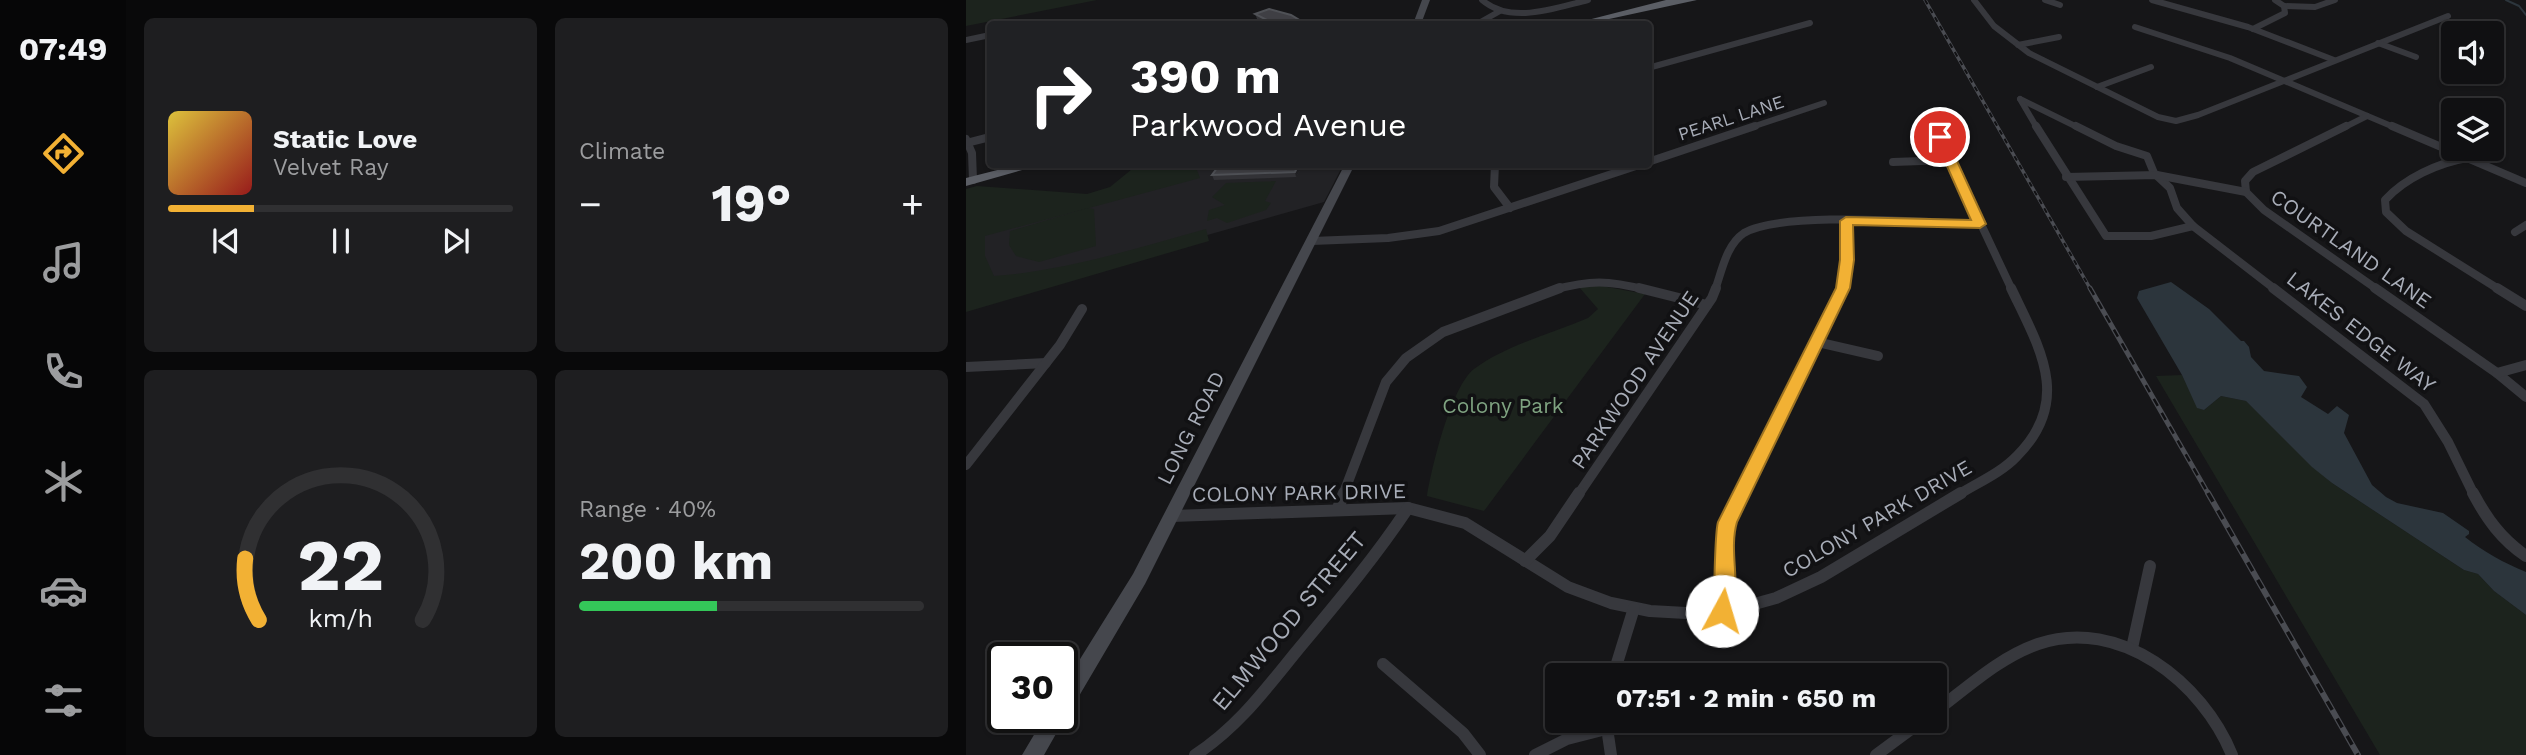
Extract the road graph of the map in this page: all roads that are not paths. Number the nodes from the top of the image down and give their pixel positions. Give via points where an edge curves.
1 (1426, 0) edge
2 (1482, 0) edge
3 (1588, 0) edge
4 (1677, 0) edge
5 (1693, 0) edge
6 (1975, 0) edge
7 (2045, 0) edge
8 (2152, 0) edge
9 (2275, 0) edge
10 (2335, 0) edge
11 (2060, 5) dead end
12 (2284, 6) junction
13 (1500, 10) junction
14 (2448, 16) dead end
15 (1418, 21) edge
16 (1482, 21) edge
17 (1590, 21) edge
18 (1606, 21) edge
19 (1810, 23) dead end
20 (2135, 27) dead end
21 (2253, 29) junction
22 (987, 36) edge
23 (2059, 37) dead end
24 (966, 40) edge
25 (2378, 43) junction
26 (2018, 45) junction
27 (2416, 57) dead end
28 (2334, 60) junction
29 (1652, 67) edge
30 (2151, 67) dead end
31 (2284, 80) junction
32 (2097, 87) junction
33 (1824, 103) dead end
34 (2367, 116) junction
35 (1940, 137) dead end
36 (987, 138) edge
37 (967, 141) edge
38 (2441, 147) edge
39 (1950, 160) junction
40 (1652, 161) edge
41 (2453, 161) edge
42 (2474, 161) edge
43 (1893, 162) dead end
44 (1003, 168) edge
45 (1018, 168) edge
46 (1348, 168) edge
47 (1495, 168) edge
48 (1630, 168) edge
49 (2157, 175) junction
50 (2066, 177) junction
51 (969, 178) edge
52 (2526, 183) edge
53 (2246, 192) junction
54 (1510, 208) junction
55 (1846, 221) junction
56 (1980, 224) junction
57 (2526, 225) edge
58 (2193, 226) junction
59 (2515, 232) dead end
60 (1312, 240) junction
61 (1707, 305) junction
62 (2526, 306) edge
63 (1082, 309) dead end
64 (1817, 342) junction
65 (1878, 356) dead end
66 (1046, 363) junction
67 (2526, 365) edge
68 (966, 367) edge
69 (2497, 373) junction
70 (2526, 397) edge
71 (966, 465) edge
72 (1338, 508) junction
73 (1408, 508) junction
74 (1172, 516) junction
75 (2526, 556) edge
76 (1525, 561) junction
77 (2150, 566) dead end
78 (1634, 608) junction
79 (1722, 611) junction
80 (2132, 648) junction
81 (1617, 663) edge
82 (1383, 664) dead end
83 (1078, 680) edge
84 (1947, 703) edge
85 (1046, 733) edge
86 (1584, 733) edge
87 (1607, 733) edge
88 (1906, 733) edge
89 (1032, 755) edge
90 (1195, 755) edge
91 (1480, 755) edge
92 (1535, 755) edge
93 (1611, 755) edge
94 (1876, 755) edge
95 (2232, 755) edge

1 - 15 main road
2 - 13 street
3 - 13 street via 1539,11
4 - 17 highway
5 - 18 highway
6 - 26 street via 1994,26
7 - 11 street
8 - 21 street
9 - 12 street
10 - 12 street via 2308,8
12 - 21 street via 2281,16
13 - 16 street
14 - 25 street
19 - 29 street
20 - 31 street
21 - 28 street
22 - 24 street
23 - 26 street
25 - 27 street
25 - 28 street
26 - 32 street
28 - 31 street
30 - 32 street
31 - 32 street via 2171,121
31 - 34 street
33 - 40 street, PEARL LANE
34 - 38 street
34 - 53 street, COURTLAND LANE via 2253,172 2245,181
35 - 39 street, COLONY PARK DRIVE
36 - 37 street
37 - 51 street via 972,153
39 - 43 street
39 - 56 street, COLONY PARK DRIVE
41 - 62 street via 2392,192 2385,200 2386,212 2406,231
42 - 52 street
44 - 51 highway
45 - 51 highway
46 - 60 main road, LONG ROAD
47 - 54 street via 1494,187
48 - 54 street
49 - 50 street
49 - 50 street, LAKES EDGE WAY via 2147,156 2116,146 2020,99
49 - 53 street
49 - 58 street, LAKES EDGE WAY via 2168,184 2177,208
50 - 58 street via 2106,236 2151,236
53 - 69 street, COURTLAND LANE via 2264,210
54 - 60 street via 1420,235
55 - 56 street, PARKWOOD AVENUE
55 - 61 street, PARKWOOD AVENUE via 1783,221 1743,234 1728,251
55 - 64 street via 1843,288
56 - 79 street, COLONY PARK DRIVE via 2046,370 2047,410 2033,438 1998,471 1821,577 1776,598
57 - 59 street
58 - 75 street, LAKES EDGE WAY via 2424,404 2490,524 2508,545
60 - 74 main road, LONG ROAD
61 - 72 street via 1620,283 1587,281 1551,290 1443,332 1406,358 1387,382
61 - 76 street, PARKWOOD AVENUE via 1550,536
63 - 66 street
64 - 65 street
64 - 79 street via 1732,509 1724,536 1727,579
66 - 68 street
66 - 71 street
67 - 69 street
69 - 70 street, COURTLAND LANE
72 - 73 street, COLONY PARK DRIVE
72 - 74 street, COLONY PARK DRIVE
73 - 76 street, COLONY PARK DRIVE via 1465,523
73 - 90 street, ELMWOOD STREET via 1360,575 1256,701
74 - 83 main road, LONG ROAD
76 - 78 street, COLONY PARK DRIVE via 1583,594
77 - 80 street
78 - 79 street, COLONY PARK DRIVE
78 - 81 street
80 - 84 street via 2084,638 2040,643 2009,658
80 - 95 street via 2189,689 2210,712
82 - 91 street via 1463,733
85 - 89 main road
86 - 92 street
87 - 93 street
88 - 94 street

